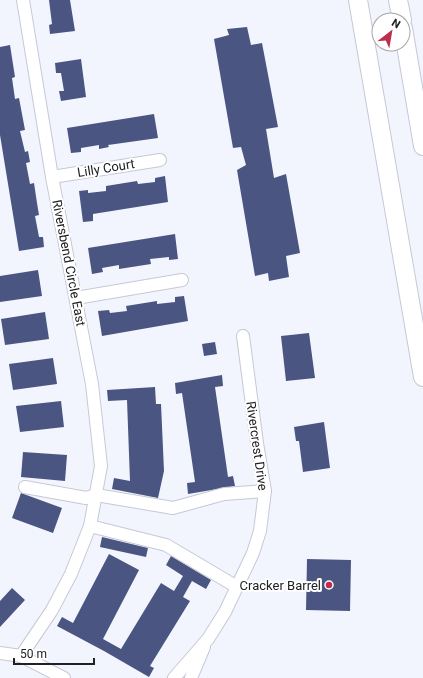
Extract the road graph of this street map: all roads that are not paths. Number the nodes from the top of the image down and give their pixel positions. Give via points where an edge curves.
1 (23, 0) edge
2 (358, 0) edge
3 (398, 0) edge
4 (400, 12) edge
5 (407, 52) edge
6 (423, 146) edge
7 (160, 160) dead end
8 (52, 177) junction
9 (182, 280) dead end
10 (76, 298) junction
11 (243, 336) dead end
12 (423, 377) edge
13 (25, 487) dead end
14 (265, 491) junction
15 (96, 495) junction
16 (90, 526) junction
17 (237, 587) junction
18 (208, 639) junction
19 (0, 653) edge
20 (21, 656) junction
21 (64, 678) edge
22 (174, 678) edge
23 (191, 678) edge

1 - 8 street, Riversbend Circle East
2 - 12 highway
3 - 4 highway
5 - 6 highway
7 - 8 street, Lilly Court
8 - 10 street, Riversbend Circle East
9 - 10 street
10 - 15 street, Riversbend Circle East via 92,384 101,466
11 - 14 street, Rivercrest Drive via 256,443
13 - 15 street via 86,498
14 - 15 street via 224,494 173,508
14 - 17 street, Rivercrest Drive via 260,531
15 - 16 street, Riversbend Circle East
16 - 17 street via 166,545
16 - 20 street, Riversbend Circle East via 67,583
17 - 18 street, Rivercrest Drive
18 - 22 street, Rivercrest Drive
18 - 23 street, Rivercrest Drive
19 - 20 street
20 - 21 street

